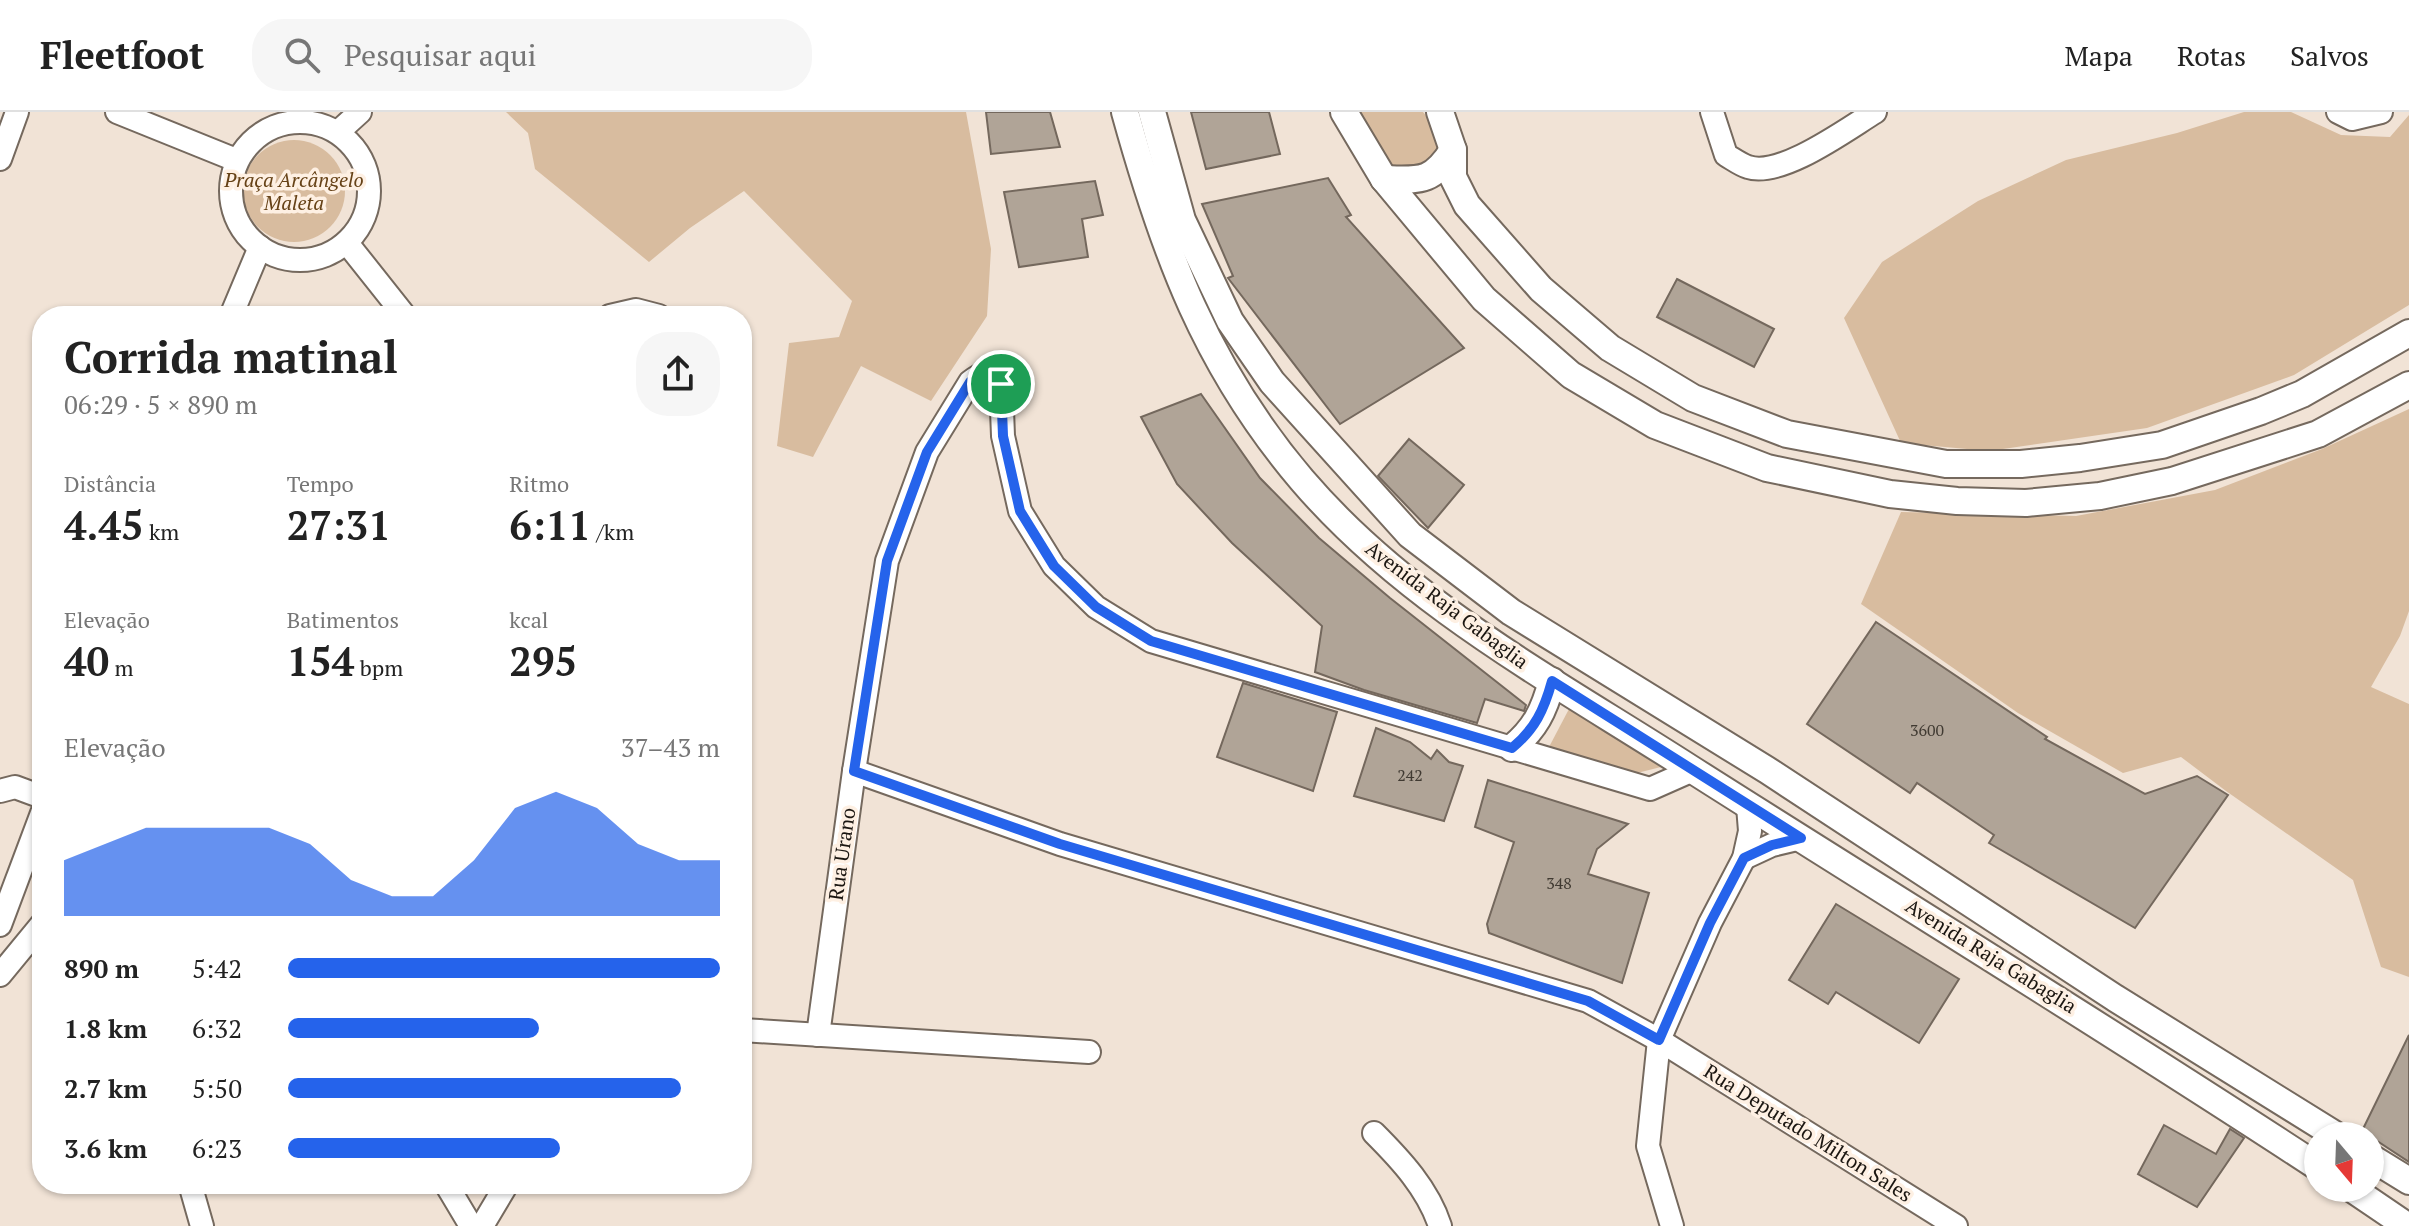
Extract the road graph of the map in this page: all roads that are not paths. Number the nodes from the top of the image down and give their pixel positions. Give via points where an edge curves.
1 (17, 112) edge
2 (117, 112) edge
3 (360, 112) edge
4 (1125, 112) edge
5 (1152, 112) edge
6 (1344, 112) edge
7 (1441, 112) edge
8 (1712, 112) edge
9 (1875, 112) edge
10 (2338, 112) edge
11 (2381, 112) edge
12 (269, 120) edge
13 (338, 132) junction
14 (1453, 150) junction
15 (0, 159) edge
16 (236, 160) junction
17 (1384, 179) junction
18 (347, 243) junction
19 (260, 247) junction
20 (235, 306) edge
21 (397, 306) edge
22 (2409, 333) edge
23 (2409, 385) edge
24 (1552, 681) junction
25 (1512, 748) junction
26 (1693, 770) junction
27 (854, 771) junction
28 (0, 791) edge
29 (32, 793) edge
30 (1748, 806) junction
31 (1801, 838) junction
32 (32, 840) edge
33 (1744, 858) junction
34 (0, 925) edge
35 (32, 936) edge
36 (0, 975) edge
37 (752, 1031) edge
38 (818, 1035) junction
39 (1659, 1040) junction
40 (1089, 1052) dead end
41 (2314, 1122) edge
42 (1374, 1133) dead end
43 (2304, 1158) edge
44 (2384, 1166) edge
45 (2409, 1181) edge
46 (193, 1194) edge
47 (452, 1194) edge
48 (501, 1194) edge
49 (2372, 1202) edge
50 (202, 1226) edge
51 (471, 1226) edge
52 (482, 1226) edge
53 (1440, 1226) edge
54 (1672, 1226) edge
55 (1956, 1226) edge
56 (2407, 1226) edge

1 - 15 street
2 - 16 street
3 - 13 street
4 - 24 main road, Avenida Raja Gabaglia via 1163,240 1199,326 1242,401 1342,524 1448,611
5 - 41 main road, Avenida Raja Gabaglia via 1182,220 1230,321 1272,382 1410,535 1511,612
6 - 17 main road
7 - 14 main road
8 - 9 street via 1726,155 1750,168 1769,168 1801,156
10 - 11 street via 2352,119
12 - 13 street via 317,123
12 - 16 street
13 - 18 street via 365,164 370,185 368,206
14 - 17 main road via 1429,178
14 - 22 main road via 1453,177 1467,205 1541,289 1610,348 1693,398 1787,434 1946,464 2021,464 2162,445 2302,394
16 - 19 street via 234,213
17 - 23 main road via 1484,299 1571,375 1655,425 1767,468 1890,494 2026,503 2100,496 2172,481 2318,434
18 - 19 street via 310,260 290,260
18 - 21 street
19 - 20 street
24 - 25 main road via 1531,733
24 - 26 main road, Avenida Raja Gabaglia
25 - 26 street via 1650,789
25 - 27 street, Rua Urano via 1151,641 1096,607 1054,566 1020,511 1003,436 1001,384 991,372 970,382 927,452 887,561
26 - 30 main road, Avenida Raja Gabaglia
27 - 38 street, Rua Urano
27 - 39 street, Rua Deputado Milton Sales via 1060,844 1588,1001
28 - 29 street via 15,787
30 - 31 main road, Avenida Raja Gabaglia
30 - 33 street
31 - 33 street
31 - 43 main road, Avenida Raja Gabaglia
32 - 34 street
33 - 39 street
35 - 36 street
37 - 38 street
38 - 40 street
39 - 54 street via 1648,1146
39 - 55 street, Rua Deputado Milton Sales
42 - 53 street via 1405,1164
44 - 45 main road
46 - 50 street
47 - 51 street
48 - 52 street
49 - 56 main road

